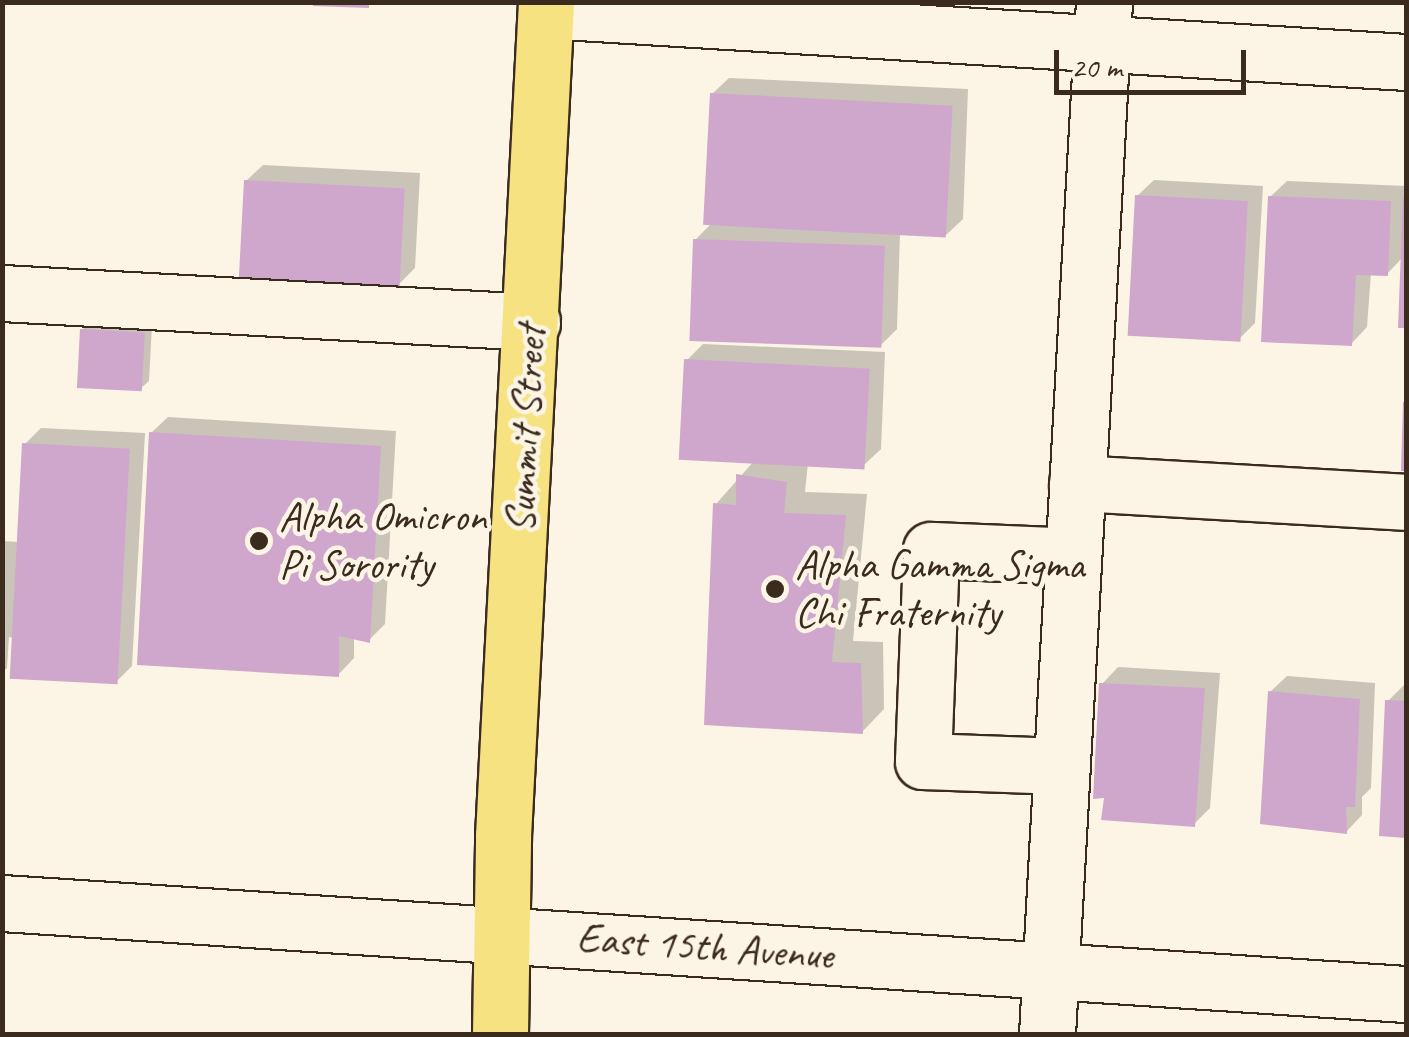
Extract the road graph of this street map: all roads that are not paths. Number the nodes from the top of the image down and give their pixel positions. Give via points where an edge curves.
1 (546, 6) edge
2 (1102, 23) edge
3 (1406, 62) edge
4 (2, 293) edge
5 (532, 322) junction
6 (1077, 483) junction
7 (1406, 502) edge
8 (1073, 556) junction
9 (1061, 766) junction
10 (2, 902) edge
11 (504, 935) junction
12 (1050, 970) junction
13 (1406, 994) edge
14 (500, 1034) edge
15 (1046, 1034) edge

1 - 2 street
1 - 5 main road, Summit Street
2 - 3 street
2 - 6 street
4 - 5 street
5 - 11 main road, Summit Street
6 - 7 street
6 - 8 street
8 - 9 street
8 - 9 street via 931,550 923,761
9 - 12 street
10 - 11 street, East 15th Avenue
11 - 12 street, East 15th Avenue
11 - 14 main road, Summit Street
12 - 13 street, East 15th Avenue
12 - 15 street

